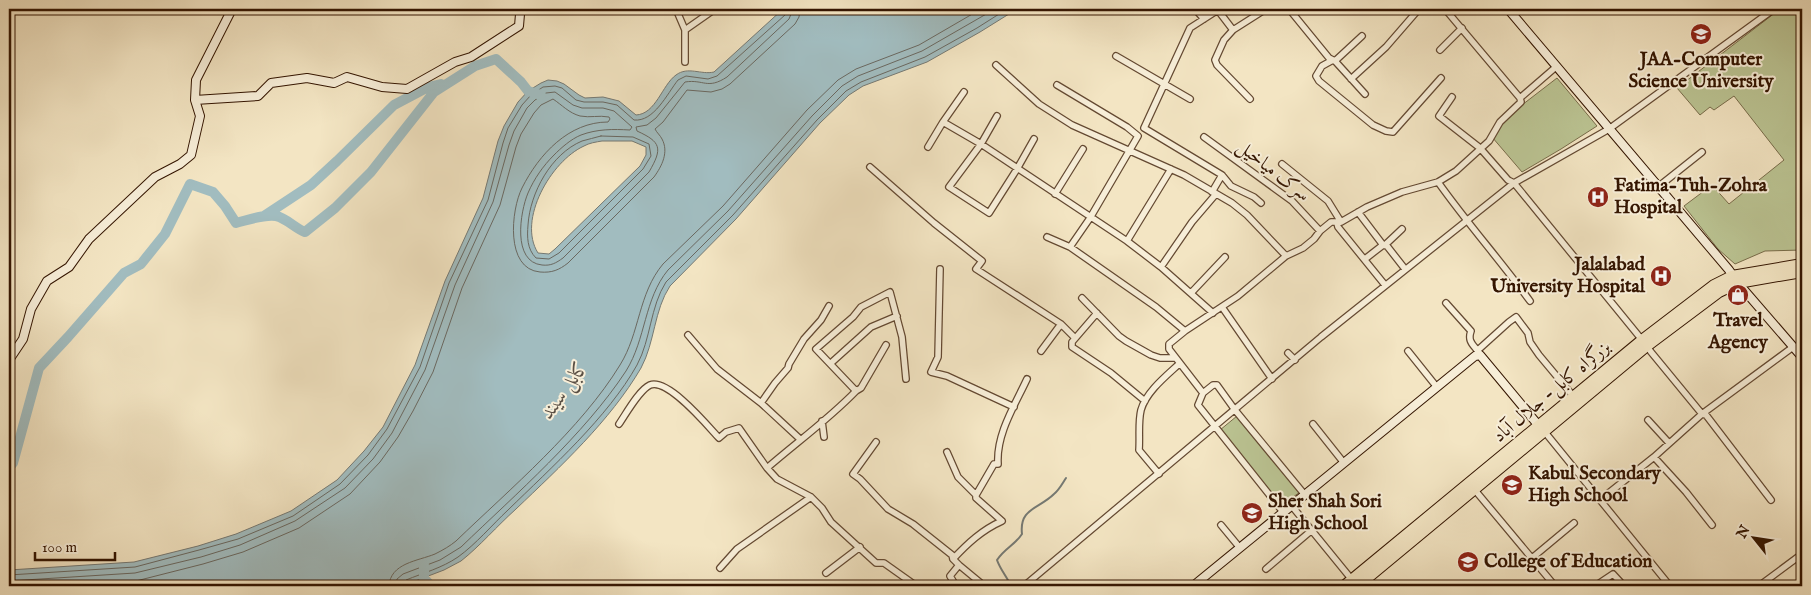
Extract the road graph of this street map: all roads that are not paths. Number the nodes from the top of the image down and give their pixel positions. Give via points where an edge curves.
1 (232, 9) edge
2 (519, 9) edge
3 (676, 9) edge
4 (715, 9) edge
5 (1195, 9) edge
6 (1217, 9) edge
7 (1266, 9) edge
8 (1289, 9) edge
9 (1419, 9) edge
10 (1445, 9) edge
11 (1508, 9) edge
12 (1774, 9) edge
13 (1254, 12) edge
14 (1204, 19) junction
15 (1462, 28) junction
16 (685, 30) junction
17 (1233, 30) junction
18 (1362, 36) dead end
19 (1440, 50) dead end
20 (1116, 56) dead end
21 (1333, 61) junction
22 (684, 62) dead end
23 (996, 65) dead end
24 (1557, 66) junction
25 (1441, 78) dead end
26 (1351, 79) junction
27 (1164, 84) junction
28 (1057, 85) dead end
29 (964, 92) dead end
30 (1365, 94) dead end
31 (1452, 96) dead end
32 (1520, 98) junction
33 (1190, 99) dead end
34 (1250, 99) dead end
35 (195, 100) junction
36 (998, 116) dead end
37 (943, 122) junction
38 (1609, 129) junction
39 (1204, 137) dead end
40 (1034, 139) dead end
41 (981, 144) junction
42 (928, 146) dead end
43 (1480, 148) junction
44 (1083, 149) dead end
45 (1130, 152) junction
46 (1702, 152) dead end
47 (1282, 164) dead end
48 (870, 167) dead end
49 (1017, 169) junction
50 (1171, 169) junction
51 (1222, 175) junction
52 (1438, 182) junction
53 (1514, 183) junction
54 (1658, 187) junction
55 (1214, 193) junction
56 (1055, 194) junction
57 (1261, 203) dead end
58 (1358, 212) junction
59 (1090, 218) junction
60 (1467, 220) junction
61 (1339, 222) junction
62 (1402, 229) dead end
63 (1320, 231) junction
64 (1047, 238) dead end
65 (1127, 241) junction
66 (1384, 245) junction
67 (1070, 247) junction
68 (1286, 256) junction
69 (1225, 257) dead end
70 (1365, 259) junction
71 (1802, 264) edge
72 (1161, 267) junction
73 (940, 269) dead end
74 (1405, 269) junction
75 (1802, 272) edge
76 (1735, 280) junction
77 (1385, 284) junction
78 (1191, 293) junction
79 (1082, 298) dead end
80 (1530, 301) dead end
81 (1446, 303) dead end
82 (829, 306) dead end
83 (1222, 307) junction
84 (1097, 313) junction
85 (1213, 313) junction
86 (897, 316) junction
87 (1061, 324) junction
88 (1185, 331) junction
89 (688, 335) dead end
90 (1075, 338) junction
91 (1645, 343) junction
92 (886, 346) dead end
93 (1793, 347) junction
94 (1041, 351) dead end
95 (1408, 351) dead end
96 (1479, 352) junction
97 (1288, 354) dead end
98 (1802, 357) edge
99 (1174, 358) junction
100 (9, 360) edge
101 (1295, 360) junction
102 (831, 363) junction
103 (1179, 364) junction
104 (906, 379) dead end
105 (1027, 379) dead end
106 (1272, 379) junction
107 (1436, 386) junction
108 (856, 391) junction
109 (1203, 393) junction
110 (1574, 397) junction
111 (1145, 400) junction
112 (761, 404) junction
113 (1014, 407) junction
114 (1234, 410) junction
115 (1702, 414) junction
116 (1648, 420) dead end
117 (822, 421) junction
118 (618, 424) dead end
119 (1313, 424) dead end
120 (1214, 427) junction
121 (1541, 429) junction
122 (824, 436) dead end
123 (800, 439) junction
124 (876, 442) dead end
125 (1668, 443) junction
126 (947, 452) dead end
127 (1654, 457) junction
128 (1344, 463) junction
129 (767, 468) junction
130 (1158, 474) junction
131 (1474, 489) junction
132 (976, 495) junction
133 (1305, 495) junction
134 (811, 497) junction
135 (1600, 500) junction
136 (1771, 500) dead end
137 (1291, 506) junction
138 (1284, 512) junction
139 (1574, 523) dead end
140 (1221, 525) dead end
141 (1712, 525) dead end
142 (1312, 530) junction
143 (860, 547) junction
144 (1240, 548) junction
145 (1802, 554) edge
146 (1532, 558) junction
147 (953, 559) junction
148 (959, 565) junction
149 (720, 568) dead end
150 (1266, 569) dead end
151 (826, 573) dead end
152 (982, 584) dead end
153 (1353, 585) edge
154 (916, 586) edge
155 (956, 586) edge
156 (1024, 586) edge
157 (1192, 586) edge
158 (1555, 586) edge
159 (1595, 586) edge
160 (1624, 586) edge
161 (1670, 586) edge
162 (1759, 586) edge

1 - 35 street via 196,80
2 - 35 street via 518,26 471,58 455,62 407,89 382,87 347,77 334,83 307,78 271,83 258,96
3 - 16 street
4 - 16 street
5 - 14 street
6 - 14 street
6 - 17 street
7 - 13 street
8 - 21 street
9 - 26 street via 1386,47
10 - 15 street
11 - 24 street
12 - 38 street
13 - 17 street
14 - 27 street via 1190,28
15 - 19 street
15 - 32 street
16 - 22 street
17 - 34 street via 1224,40 1215,60
18 - 21 street
20 - 27 street
21 - 25 street via 1322,66 1316,76 1319,81 1373,125 1386,131 1393,132
21 - 26 street
23 - 45 street via 1034,99 1072,126
24 - 32 street
24 - 38 street
26 - 30 street
27 - 33 street
27 - 51 street via 1144,128
28 - 45 street via 1137,134
29 - 37 street
31 - 43 street via 1439,116
32 - 43 street via 1521,102
35 - 100 street via 200,116 191,155 155,177 90,239 69,267 47,281 31,309 23,339
36 - 41 street
37 - 41 street
37 - 42 street
38 - 53 street
38 - 54 street
39 - 63 street, سرک میاخیل via 1292,201
40 - 49 street
41 - 49 street
41 - 49 street via 949,187 952,190 990,213
43 - 52 street via 1456,171
43 - 53 street
44 - 56 street
45 - 50 street
45 - 59 street
46 - 54 street
47 - 61 street via 1328,201
48 - 87 street via 982,261 976,269
49 - 56 street
50 - 55 street
50 - 65 street
51 - 55 street
51 - 57 street via 1231,186
52 - 58 street via 1402,192
52 - 60 street
53 - 60 street
53 - 91 street
54 - 76 street
55 - 68 street via 1247,215
55 - 72 street
56 - 59 street
58 - 61 street
58 - 66 street
59 - 65 street
59 - 67 street
60 - 74 street
60 - 80 street
61 - 63 street via 1331,222
61 - 70 street via 1338,227
62 - 66 street
63 - 68 street via 1303,248
64 - 67 street
65 - 72 street
66 - 70 street
66 - 74 street
67 - 88 street
68 - 83 street
69 - 78 street
70 - 77 street
71 - 76 highway, بزرگراه کابل- جلال آباد
72 - 78 street
73 - 113 street via 938,357 932,372
74 - 77 street
75 - 76 highway, بزرگراه کابل- جلال آباد
76 - 91 highway, بزرگراه کابل- جلال آباد via 1714,285
76 - 93 street
77 - 101 street
78 - 85 street
79 - 84 street
81 - 96 street via 1471,331 1470,344
82 - 112 street
83 - 85 street
83 - 106 street
84 - 90 street
84 - 99 street via 1119,336 1134,346 1160,358
85 - 88 street
86 - 102 street via 871,327
86 - 102 street via 890,292 861,307 816,349
86 - 104 street
87 - 90 street
87 - 94 street
88 - 99 street via 1170,344
89 - 112 street via 717,369
90 - 111 street via 1072,347
91 - 110 highway, بزرگراه کابل- جلال آباد
91 - 115 street
91 - 121 highway, بزرگراه کابل- جلال آباد
92 - 108 street
93 - 98 street
93 - 115 street
95 - 107 street
96 - 107 street
96 - 110 street via 1516,317 1539,355
96 - 121 street
97 - 101 street
99 - 103 street
101 - 106 street
102 - 108 street
103 - 109 street
103 - 111 street
105 - 113 street
106 - 114 street
107 - 128 street
108 - 117 street
109 - 114 street via 1215,384
109 - 120 street via 1198,405
110 - 121 highway, بزرگراه کابل- جلال آباد
111 - 130 street via 1141,411 1139,450
112 - 123 street
113 - 132 street via 1004,427 997,453 998,464 994,464
114 - 120 street
114 - 133 street
115 - 125 street
115 - 136 street
116 - 125 street
117 - 122 street
117 - 123 street
118 - 129 street via 643,390 656,384 686,403 719,438 739,428
119 - 128 street
120 - 130 street
120 - 138 street
121 - 131 highway, بزرگراه کابل- جلال آباد
121 - 135 street
121 - 153 highway, بزرگراه کابل- جلال آباد
123 - 129 street
124 - 147 street via 853,474 888,509 913,524
125 - 127 street
126 - 132 street via 958,478
127 - 135 street
127 - 141 street
128 - 133 street
129 - 134 street via 777,479
130 - 156 street
131 - 146 street
131 - 153 highway, بزرگراه کابل- جلال آباد
132 - 147 street via 1002,521 987,527
133 - 137 street
134 - 143 street via 831,522
134 - 149 street via 737,549
135 - 161 street
137 - 138 street
137 - 142 street
138 - 144 street
139 - 146 street
140 - 144 street
142 - 150 street
142 - 153 street
143 - 151 street
143 - 154 street via 876,563 884,563
144 - 157 street
145 - 162 street
146 - 158 street
147 - 148 street
148 - 152 street
148 - 155 street via 950,576
159 - 160 street via 1613,574

